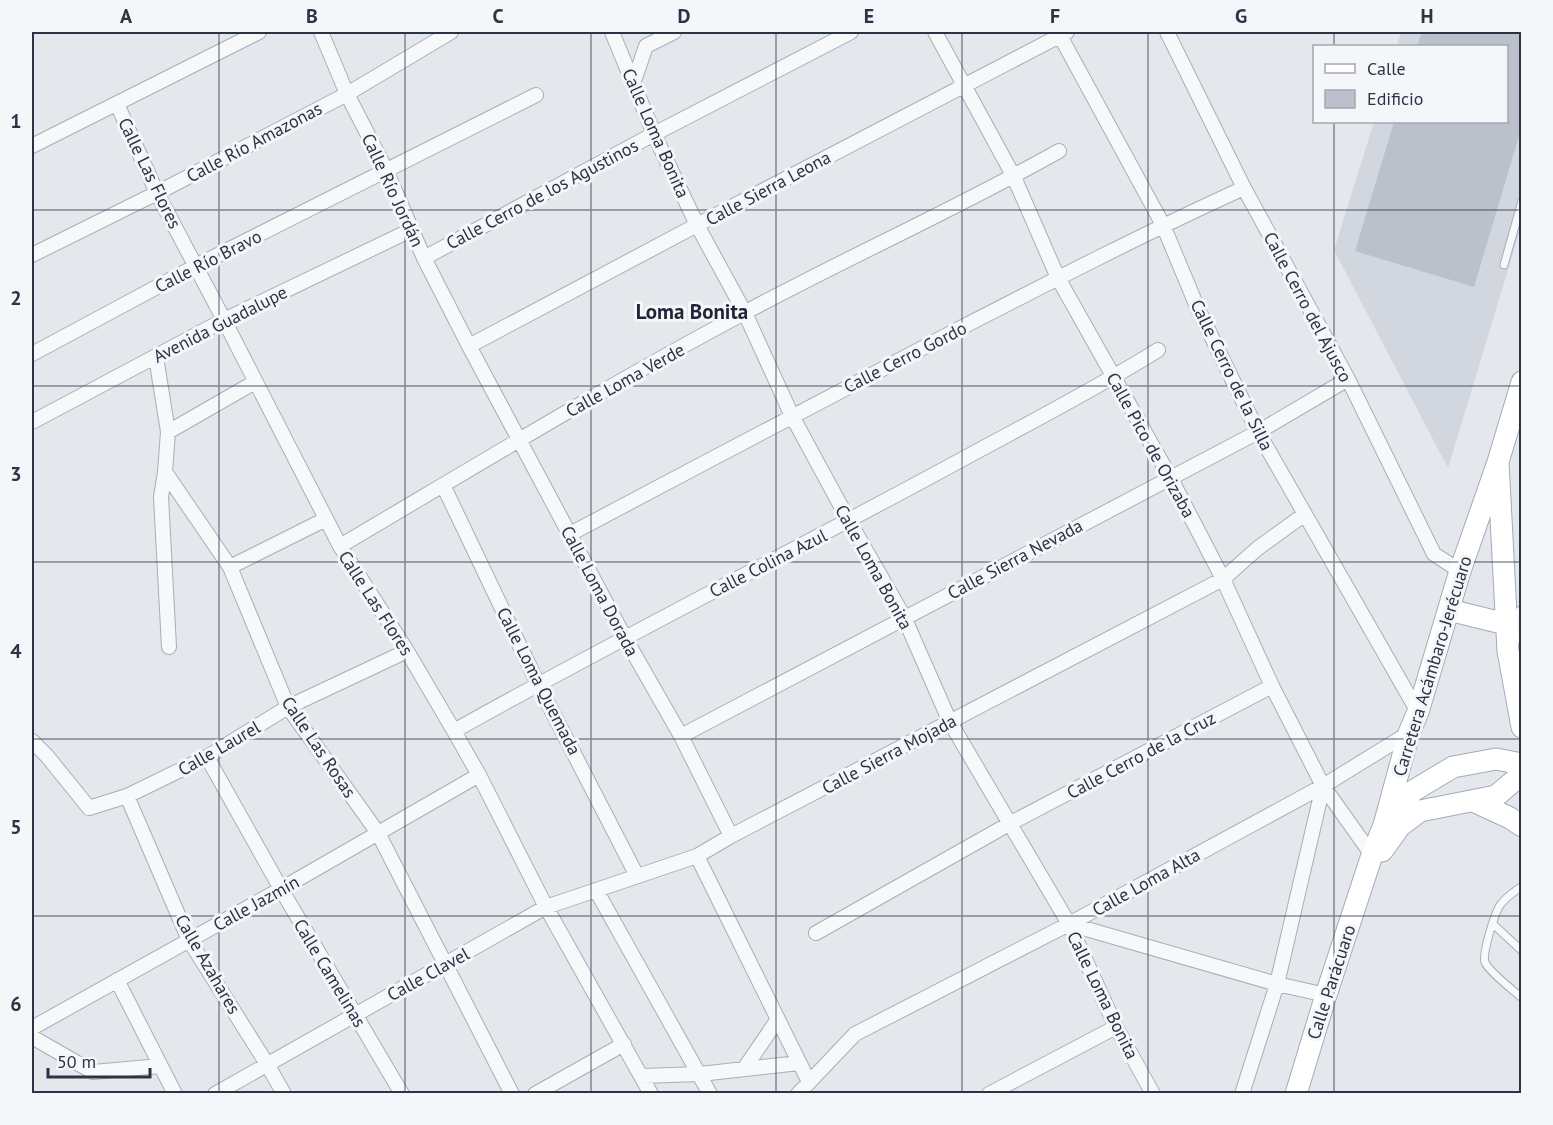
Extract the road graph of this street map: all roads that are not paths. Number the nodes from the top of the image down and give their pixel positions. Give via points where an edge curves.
1 (259, 32) edge
2 (321, 32) edge
3 (451, 32) edge
4 (612, 32) edge
5 (674, 32) edge
6 (851, 32) edge
7 (935, 32) edge
8 (1167, 32) edge
9 (1062, 33) edge
10 (633, 84) junction
11 (965, 85) junction
12 (347, 93) junction
13 (536, 95) dead end
14 (117, 104) junction
15 (654, 134) junction
16 (32, 146) edge
17 (1059, 151) dead end
18 (386, 170) junction
19 (1014, 177) junction
20 (1244, 188) junction
21 (157, 193) junction
22 (1521, 201) edge
23 (697, 225) junction
24 (1163, 225) junction
25 (411, 230) junction
26 (32, 255) edge
27 (424, 258) junction
28 (1504, 265) dead end
29 (196, 266) junction
30 (1058, 278) junction
31 (745, 313) junction
32 (224, 320) junction
33 (469, 346) junction
34 (1158, 350) dead end
35 (32, 354) edge
36 (156, 357) junction
37 (1113, 378) junction
38 (1348, 379) junction
39 (255, 382) junction
40 (1521, 382) edge
41 (792, 416) junction
42 (32, 422) edge
43 (168, 432) junction
44 (1258, 432) junction
45 (518, 440) junction
46 (1498, 462) junction
47 (165, 472) junction
48 (1170, 477) junction
49 (442, 485) junction
50 (1305, 514) junction
51 (326, 519) junction
52 (849, 521) junction
53 (570, 534) junction
54 (340, 546) junction
55 (230, 567) junction
56 (1460, 571) junction
57 (1223, 579) junction
58 (1449, 610) junction
59 (904, 617) junction
60 (1514, 618) edge
61 (624, 638) junction
62 (169, 647) dead end
63 (407, 651) junction
64 (538, 684) junction
65 (1272, 686) junction
66 (288, 707) junction
67 (1418, 712) junction
68 (950, 722) junction
69 (1521, 727) edge
70 (454, 731) junction
71 (1409, 733) junction
72 (681, 736) junction
73 (32, 741) edge
74 (207, 757) junction
75 (1521, 764) edge
76 (1521, 774) edge
77 (479, 775) junction
78 (1323, 786) junction
79 (127, 796) junction
80 (1473, 801) junction
81 (1009, 824) junction
82 (1384, 825) junction
83 (1521, 826) edge
84 (378, 833) junction
85 (731, 836) junction
86 (697, 856) junction
87 (1370, 863) junction
88 (638, 876) junction
89 (1521, 886) edge
90 (281, 889) junction
91 (596, 890) junction
92 (546, 907) junction
93 (1069, 924) junction
94 (1493, 924) junction
95 (816, 933) dead end
96 (189, 940) junction
97 (1521, 951) edge
98 (446, 964) junction
99 (117, 980) junction
100 (1276, 984) junction
101 (1326, 995) junction
102 (1521, 998) edge
103 (355, 1014) junction
104 (778, 1019) junction
105 (32, 1028) edge
106 (1116, 1028) junction
107 (32, 1037) edge
108 (624, 1044) junction
109 (799, 1063) junction
110 (267, 1064) junction
111 (160, 1066) junction
112 (744, 1069) junction
113 (700, 1074) junction
114 (642, 1076) junction
115 (809, 1082) junction
116 (174, 1094) edge
117 (215, 1094) edge
118 (284, 1094) edge
119 (402, 1094) edge
120 (512, 1094) edge
121 (535, 1094) edge
122 (651, 1094) edge
123 (711, 1094) edge
124 (798, 1094) edge
125 (989, 1094) edge
126 (1153, 1094) edge
127 (1242, 1094) edge
128 (1296, 1094) edge

1 - 14 street
2 - 12 street, Calle Río Jordán
3 - 12 street, Calle Río Amazonas
4 - 10 street, Calle Loma Bonita
5 - 10 street via 646,46
6 - 15 street, Calle Cerro de los Agustinos
7 - 11 street, Calle Pico de Orizaba
8 - 20 street, Calle Cerro del Ajusco
9 - 11 street, Calle Sierra Leona
9 - 24 street, Calle Cerro de la Silla
10 - 15 street, Calle Loma Bonita
11 - 19 street, Calle Pico de Orizaba
11 - 23 street, Calle Sierra Leona
12 - 18 street, Calle Río Jordán
12 - 21 street, Calle Río Amazonas
13 - 18 street, Calle Río Bravo
14 - 16 street
14 - 21 street, Calle Las Flores
15 - 23 street, Calle Loma Bonita
15 - 27 street, Calle Cerro de los Agustinos
17 - 19 street, Calle Loma Verde
18 - 25 street, Calle Río Jordán
18 - 29 street, Calle Río Bravo
19 - 30 street, Calle Pico de Orizaba
19 - 31 street, Calle Loma Verde
20 - 24 street, Calle Cerro Gordo
20 - 38 street, Calle Cerro del Ajusco
21 - 26 street, Calle Río Amazonas
21 - 29 street, Calle Las Flores
22 - 28 lane
23 - 31 street, Calle Loma Bonita
23 - 33 street, Calle Sierra Leona
24 - 30 street, Calle Cerro Gordo
24 - 44 street, Calle Cerro de la Silla via 1198,309
25 - 27 street, Calle Río Jordán
25 - 32 street, Avenida Guadalupe
27 - 33 street, Calle Río Jordán
29 - 32 street, Calle Las Flores
29 - 35 street, Calle Río Bravo
30 - 37 street, Calle Pico de Orizaba
30 - 41 street, Calle Cerro Gordo
31 - 41 street, Calle Loma Bonita
31 - 45 street, Calle Loma Verde
32 - 36 street, Avenida Guadalupe
32 - 39 street, Calle Las Flores
33 - 45 street, Calle Loma Dorada
34 - 37 street, Calle Colina Azul
36 - 42 street, Avenida Guadalupe
36 - 43 street
37 - 48 street, Calle Pico de Orizaba
37 - 52 street, Calle Colina Azul
38 - 44 street, Calle Sierra Nevada
38 - 56 street, Calle Cerro del Ajusco via 1434,554
39 - 43 street
39 - 51 street, Calle Las Flores
40 - 46 main road, Carretera Acámbaro-Jerécuaro
41 - 52 street, Calle Loma Bonita
41 - 53 street, Calle Cerro Gordo
43 - 47 street
44 - 48 street, Calle Sierra Nevada
44 - 50 street, Calle Cerro de la Silla
45 - 49 street, Calle Loma Verde
45 - 53 street, Calle Loma Dorada
46 - 56 main road, Carretera Acámbaro-Jerécuaro
46 - 60 main road via 1504,553
47 - 55 street, Calle Las Rosas
47 - 62 street via 161,496
48 - 57 street, Calle Pico de Orizaba
48 - 59 street, Calle Sierra Nevada
49 - 54 street, Calle Loma Verde
49 - 64 street, Calle Loma Quemada
50 - 57 street, Calle Sierra Mojada
50 - 67 street, Calle Cerro de la Silla
51 - 54 street, Calle Las Flores
51 - 55 street
52 - 59 street, Calle Loma Bonita
52 - 61 street, Calle Colina Azul
53 - 61 street, Calle Loma Dorada
54 - 63 street, Calle Las Flores
55 - 66 street, Calle Las Rosas
56 - 58 main road, Carretera Acámbaro-Jerécuaro
57 - 65 street, Calle Pico de Orizaba
57 - 68 street, Calle Sierra Mojada
58 - 60 main road
58 - 67 main road, Carretera Acámbaro-Jerécuaro
59 - 68 street, Calle Loma Bonita
59 - 72 street, Calle Sierra Nevada
60 - 69 main road via 1511,655
61 - 64 street, Calle Colina Azul
61 - 72 street, Calle Loma Dorada
63 - 66 street, Calle Laurel
63 - 70 street, Calle Las Flores
64 - 70 street, Calle Colina Azul
64 - 88 street, Calle Loma Quemada
65 - 78 street, Calle Pico de Orizaba
65 - 81 street, Calle Cerro de la Cruz
66 - 74 street, Calle Laurel
66 - 84 street, Calle Las Rosas
67 - 71 main road, Carretera Acámbaro-Jerécuaro
68 - 81 street, Calle Loma Bonita
68 - 85 street, Calle Sierra Mojada
70 - 77 street, Calle Las Flores
71 - 78 street, Calle Loma Alta
71 - 82 main road, Carretera Acámbaro-Jerécuaro
72 - 85 street, Calle Loma Dorada
73 - 79 street, Calle Laurel via 89,808
74 - 79 street, Calle Laurel
74 - 90 street, Calle Camelinas
75 - 82 main road via 1496,759 1453,767 1413,791
76 - 80 main road via 1496,796
77 - 84 street, Calle Jazmín
77 - 92 street, Calle Las Flores
78 - 87 street, Calle Pico de Orizaba
78 - 93 street, Calle Loma Alta
78 - 100 street
79 - 96 street, Calle Azahares
80 - 83 main road
80 - 87 main road via 1420,811 1400,826
81 - 93 street, Calle Loma Bonita
81 - 95 street, Calle Cerro de la Cruz
82 - 87 main road, Carretera Acámbaro-Jerécuaro
84 - 90 street, Calle Jazmín
84 - 98 street, Calle Las Rosas
85 - 86 street, Calle Sierra Mojada
86 - 88 street, Calle Sierra Mojada
86 - 104 street
87 - 101 main road, Calle Parácuaro
88 - 91 street, Calle Sierra Mojada
89 - 94 lane via 1498,907
90 - 96 street, Calle Jazmín
90 - 103 street, Calle Camelinas
91 - 92 street, Calle Sierra Mojada
91 - 113 street
92 - 98 street, Calle Clavel
92 - 108 street, Calle Las Flores
93 - 100 street
93 - 106 street, Calle Loma Bonita
93 - 115 street, Calle Loma Alta via 855,1034
94 - 97 lane
94 - 102 lane via 1485,962
96 - 99 street, Calle Jazmín
96 - 110 street, Calle Azahares
98 - 103 street, Calle Clavel
98 - 120 street, Calle Las Rosas
99 - 105 street, Calle Jazmín
99 - 111 street
100 - 101 street
100 - 127 street
101 - 128 main road, Calle Parácuaro
103 - 110 street, Calle Clavel
103 - 119 street, Calle Camelinas
104 - 109 street
104 - 112 street
106 - 125 street
106 - 126 street, Calle Loma Bonita
107 - 111 street via 93,1072
108 - 114 street, Calle Las Flores
108 - 121 street
109 - 112 street
109 - 115 street
110 - 117 street, Calle Clavel
110 - 118 street, Calle Azahares
111 - 116 street
112 - 113 street
113 - 114 street
113 - 123 street
114 - 122 street, Calle Las Flores
115 - 124 street, Calle Loma Alta

